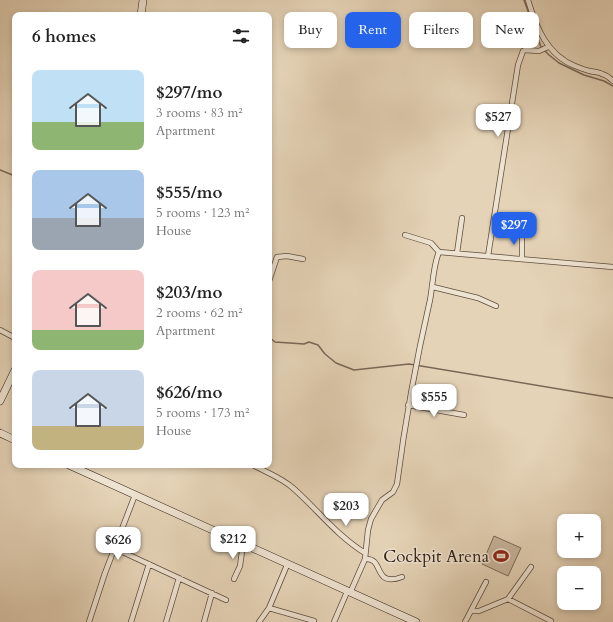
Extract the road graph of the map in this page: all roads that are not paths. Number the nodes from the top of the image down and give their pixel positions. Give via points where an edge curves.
1 (143, 0) edge
2 (528, 0) edge
3 (141, 12) edge
4 (547, 47) junction
5 (613, 80) edge
6 (462, 218) dead end
7 (405, 235) dead end
8 (522, 236) dead end
9 (439, 252) junction
10 (457, 253) junction
11 (488, 256) junction
12 (303, 259) dead end
13 (522, 259) junction
14 (613, 268) edge
15 (272, 272) edge
16 (433, 287) junction
17 (496, 306) dead end
18 (0, 330) edge
19 (12, 336) edge
20 (12, 376) edge
21 (0, 401) edge
22 (408, 405) junction
23 (464, 414) dead end
24 (0, 433) edge
25 (12, 439) edge
26 (76, 468) edge
27 (258, 468) edge
28 (135, 495) junction
29 (243, 544) junction
30 (114, 548) junction
31 (365, 553) junction
32 (365, 559) junction
33 (149, 564) junction
34 (287, 564) junction
35 (531, 567) dead end
36 (402, 577) dead end
37 (179, 578) junction
38 (234, 579) dead end
39 (486, 582) dead end
40 (349, 592) junction
41 (212, 594) junction
42 (508, 598) junction
43 (226, 600) dead end
44 (269, 608) junction
45 (470, 612) junction
46 (314, 621) dead end
47 (551, 621) dead end
48 (89, 622) edge
49 (131, 622) edge
50 (166, 622) edge
51 (204, 622) edge
52 (259, 622) edge
53 (334, 622) edge
54 (416, 622) edge
55 (465, 622) edge

1 - 3 main road
2 - 4 street
4 - 5 street via 573,65 602,73
4 - 11 street via 539,51 523,51 518,65
6 - 10 street
7 - 9 street via 431,243
8 - 13 street
9 - 10 street
9 - 16 street via 434,269
10 - 11 street
11 - 13 street
12 - 15 street via 277,257
13 - 14 street
16 - 17 street via 478,298
16 - 22 street
18 - 19 street
20 - 21 main road
22 - 23 street
22 - 31 street via 397,484 393,492 382,500 371,519
24 - 25 main road
26 - 28 main road
27 - 31 street via 292,487 317,513
28 - 29 main road
28 - 30 street
29 - 34 main road
29 - 38 street via 240,566
30 - 33 street
30 - 48 street
31 - 32 street
32 - 36 street via 377,563 380,574 385,578 390,580
32 - 40 street
33 - 37 street
33 - 49 street
34 - 40 main road
34 - 44 street
35 - 42 street
37 - 41 street
37 - 50 street
39 - 45 street
40 - 53 street
40 - 54 main road
41 - 43 street
41 - 51 street
42 - 45 street via 479,611
42 - 47 street
44 - 46 street
44 - 52 street
45 - 55 street

